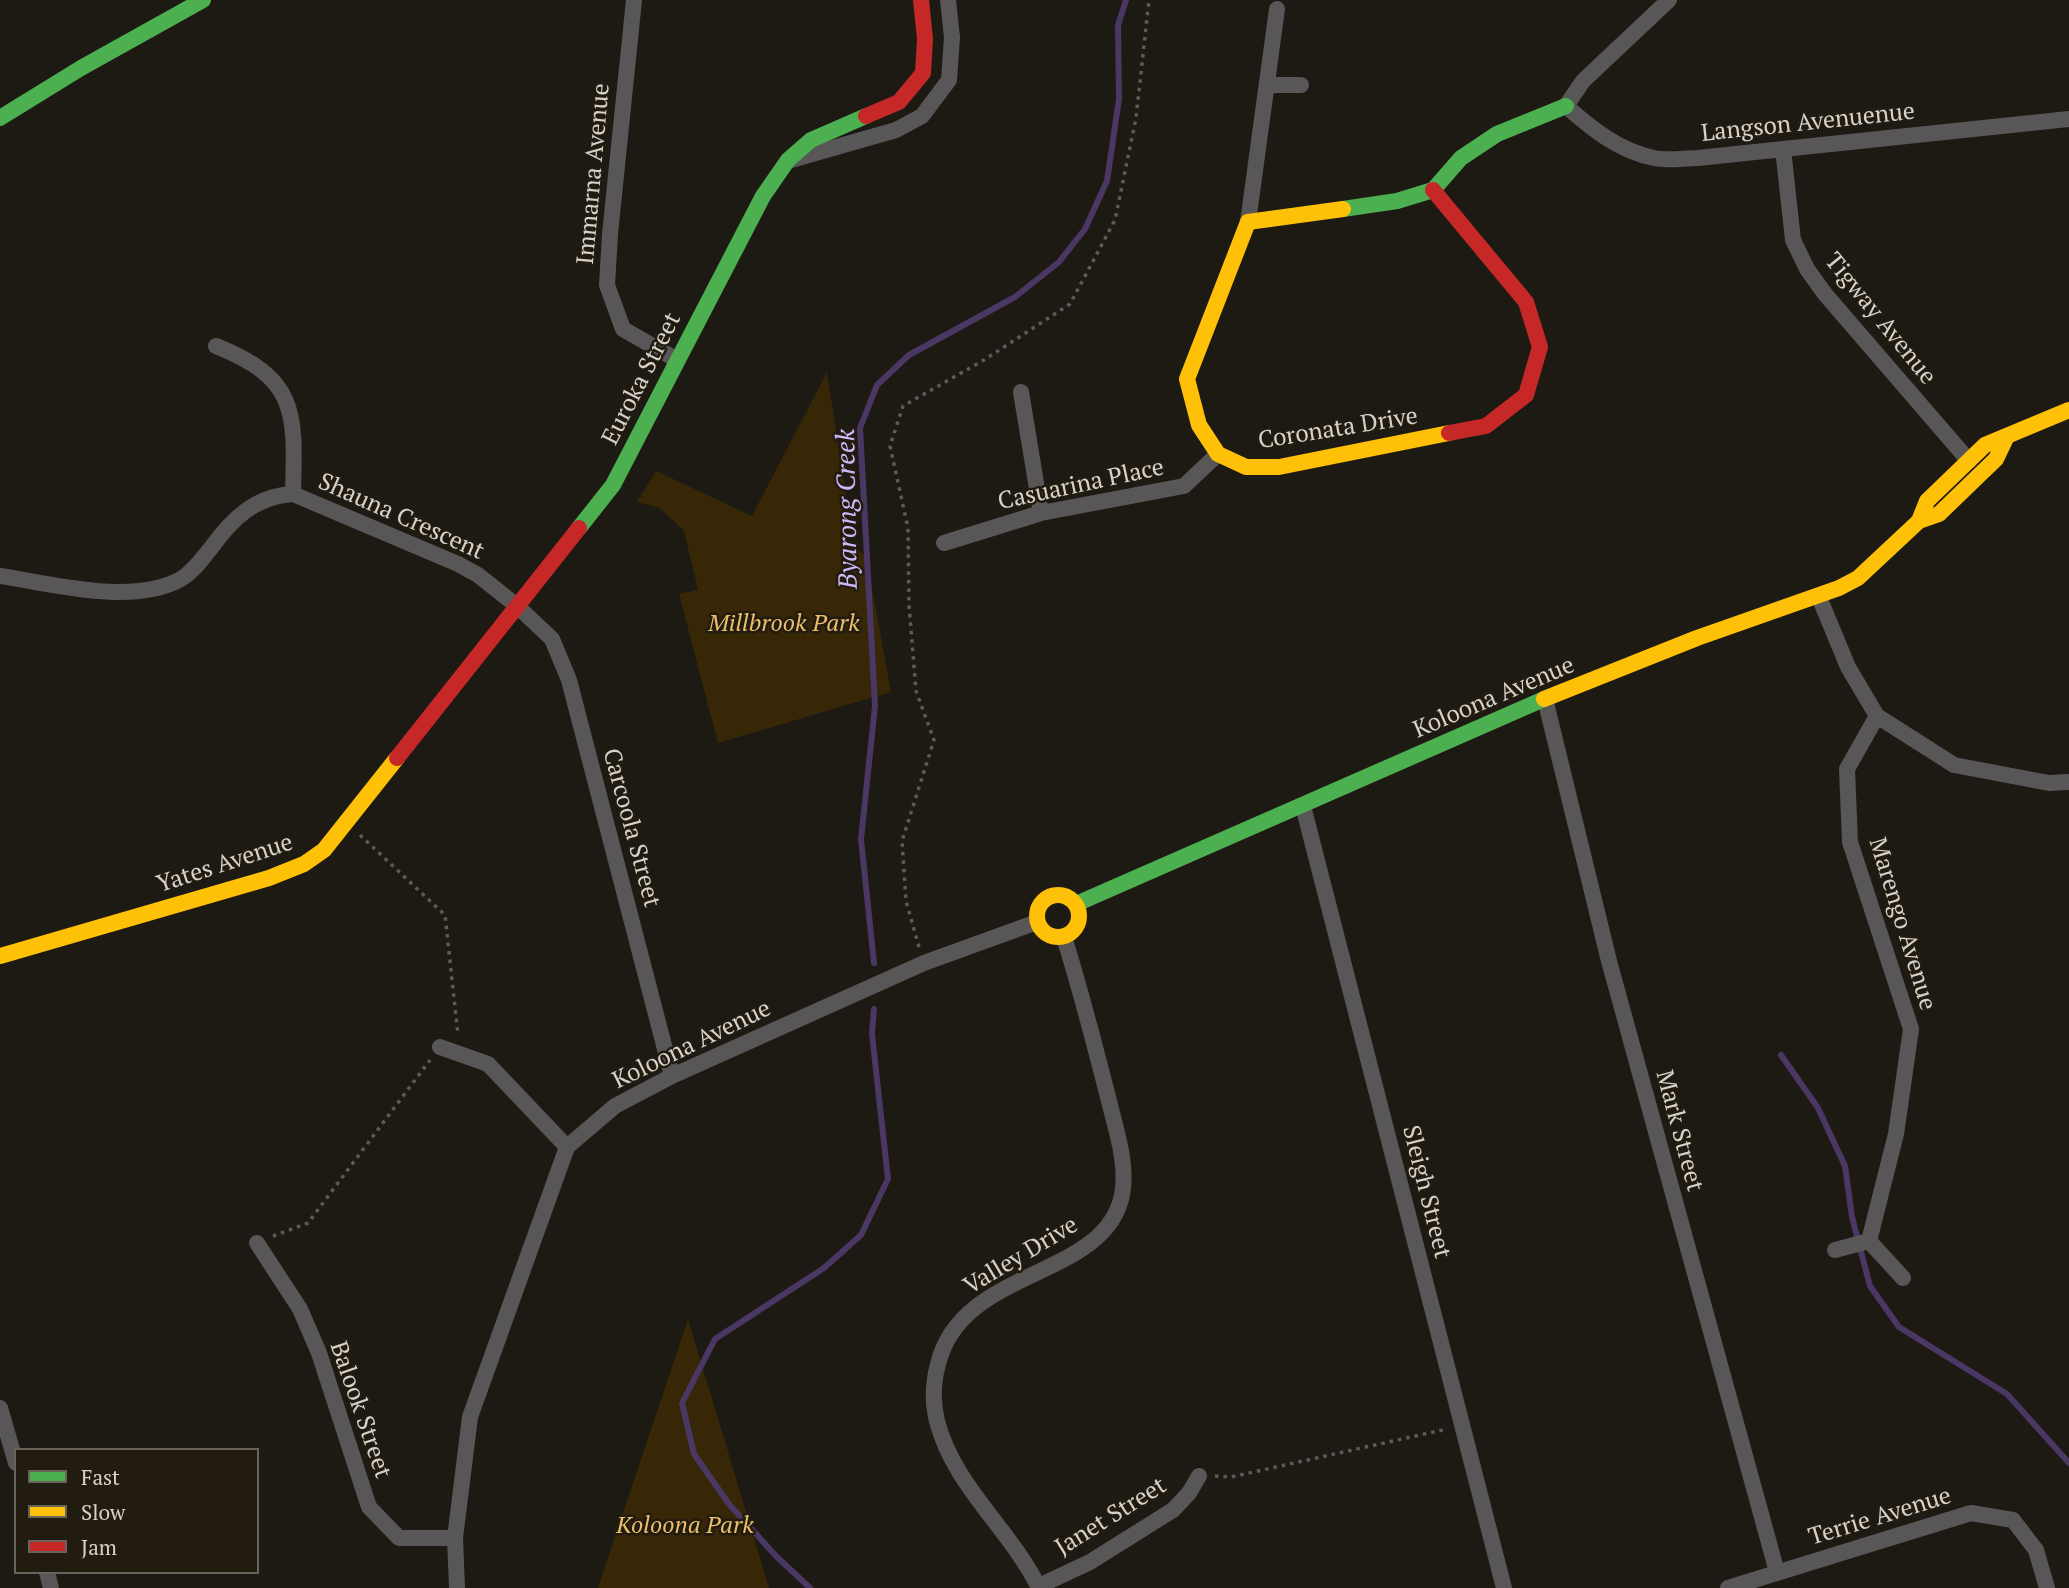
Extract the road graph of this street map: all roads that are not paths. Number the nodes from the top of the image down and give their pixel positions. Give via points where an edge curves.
1 (203, 0) edge
2 (634, 0) edge
3 (921, 0) edge
4 (947, 0) edge
5 (1669, 0) edge
6 (1278, 9) dead end
7 (1267, 85) junction
8 (1301, 85) dead end
9 (1566, 106) junction
10 (0, 118) edge
11 (2069, 119) edge
12 (1783, 149) junction
13 (788, 160) junction
14 (1433, 190) junction
15 (1248, 222) junction
16 (216, 346) dead end
17 (677, 360) junction
18 (1021, 392) dead end
19 (2069, 410) edge
20 (2006, 438) junction
21 (1218, 454) junction
22 (1969, 461) junction
23 (293, 494) junction
24 (1041, 513) junction
25 (1919, 521) junction
26 (944, 543) dead end
27 (0, 576) edge
28 (1819, 597) junction
29 (517, 606) junction
30 (1545, 699) junction
31 (1877, 716) junction
32 (2069, 782) edge
33 (1303, 806) junction
34 (1076, 904) junction
35 (1037, 922) junction
36 (1064, 937) junction
37 (0, 956) edge
38 (440, 1047) road end
39 (673, 1076) junction
40 (567, 1147) junction
41 (1869, 1241) junction
42 (257, 1243) road end
43 (1835, 1250) dead end
44 (1903, 1278) dead end
45 (0, 1408) edge
46 (14, 1456) edge
47 (1199, 1476) road end
48 (455, 1538) junction
49 (1777, 1572) junction
50 (1039, 1587) edge
51 (457, 1588) edge
52 (1504, 1588) edge
53 (1728, 1588) edge
54 (2047, 1588) edge

1 - 10 street
2 - 17 street, Immarna Avenue via 607,285 622,329
3 - 13 street, Euroka Street via 923,72 900,103 811,140
4 - 13 street via 952,37 949,80 922,116 896,130
5 - 9 street via 1583,81
6 - 7 street
7 - 8 street
7 - 15 street
9 - 12 street, Langson Avenuenue via 1595,132 1627,150 1656,159
9 - 14 street via 1497,134 1461,158
11 - 12 street, Langson Avenuenue
12 - 22 street, Tigway Avenue via 1793,240 1807,269
13 - 17 street, Euroka Street via 763,196
14 - 15 street via 1396,201
14 - 21 street, Coronata Drive via 1526,302 1540,347 1527,395 1486,426 1279,467 1246,467
15 - 21 street via 1187,379 1199,425
16 - 23 street via 249,360 284,394 294,425
17 - 29 street, Euroka Street via 612,485
18 - 24 street
19 - 20 street, Koloona Avenue
20 - 22 street, Koloona Avenue via 1986,445
20 - 25 street, Koloona Avenue via 1996,459 1939,514
21 - 24 street, Casuarina Place via 1184,486
22 - 25 street, Koloona Avenue via 1927,500
23 - 27 street, Shauna Crescent via 267,498 237,515 193,570 167,585 106,591
23 - 29 street, Shauna Crescent via 458,564
24 - 26 street, Casuarina Place
25 - 28 street, Koloona Avenue via 1858,578
28 - 30 street, Koloona Avenue via 1698,638
28 - 31 street via 1847,667
29 - 37 street, Yates Avenue via 324,850 291,870
29 - 39 street, Carcoola Street via 552,639 569,680
30 - 33 street, Koloona Avenue
30 - 49 street, Mark Street via 1609,961
31 - 32 street via 1954,765 2049,783
31 - 41 street, Marengo Avenue via 1847,769 1850,842 1911,1029 1896,1134
33 - 34 street, Koloona Avenue
33 - 52 street, Sleigh Street
34 - 35 street via 1065,896 1048,897 1039,907
34 - 36 street via 1079,923
35 - 36 street via 1052,937
35 - 39 street, Koloona Avenue via 924,963
36 - 50 street, Valley Drive via 1118,1140 1122,1194 1110,1223 1086,1246 994,1293 962,1319 941,1352 933,1386 945,1445
38 - 40 street via 488,1064
39 - 40 street, Koloona Avenue via 615,1106
40 - 48 street, Koloona Avenue via 470,1417
41 - 43 street
41 - 44 street
42 - 48 street, Balook Street via 300,1309 319,1353 369,1507 399,1538
45 - 46 street
47 - 50 street, Janet Street via 1173,1510 1090,1562
48 - 51 street, Koloona Avenue
49 - 53 street, Terrie Avenue
49 - 54 street, Terrie Avenue via 1971,1513 2013,1520 2036,1550

